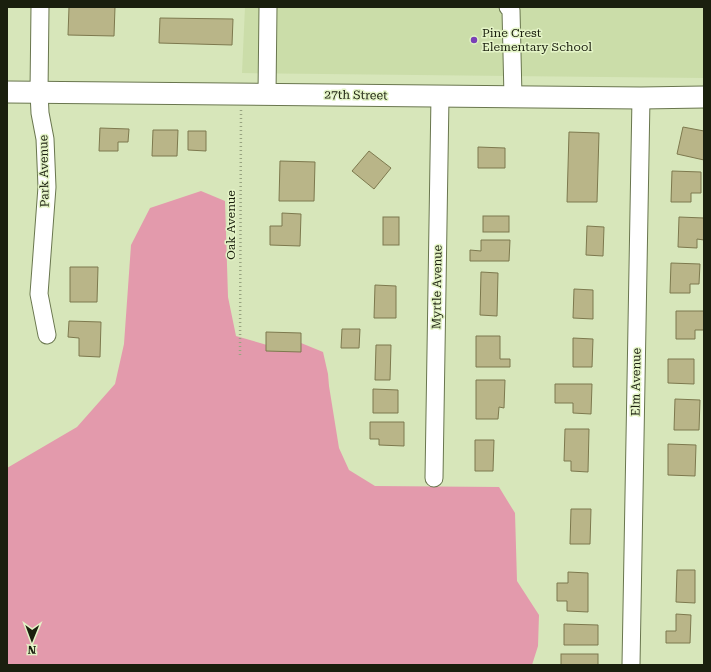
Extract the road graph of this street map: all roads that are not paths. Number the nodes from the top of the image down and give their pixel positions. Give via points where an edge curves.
1 (40, 7) edge
2 (268, 7) edge
3 (508, 7) edge
4 (7, 92) edge
5 (39, 92) junction
6 (267, 94) junction
7 (440, 96) junction
8 (513, 97) junction
9 (704, 97) edge
10 (641, 98) junction
11 (47, 335) dead end
12 (434, 478) dead end
13 (631, 665) edge

1 - 5 street, Park Avenue
2 - 6 street
3 - 8 street via 511,10
4 - 5 main road, 27th Street
5 - 6 main road, 27th Street
5 - 11 street, Park Avenue via 45,139 46,187 39,294
6 - 7 main road, 27th Street
7 - 8 main road, 27th Street
7 - 12 street, Myrtle Avenue
8 - 10 main road, 27th Street
9 - 10 main road, 27th Street
10 - 13 street, Elm Avenue

